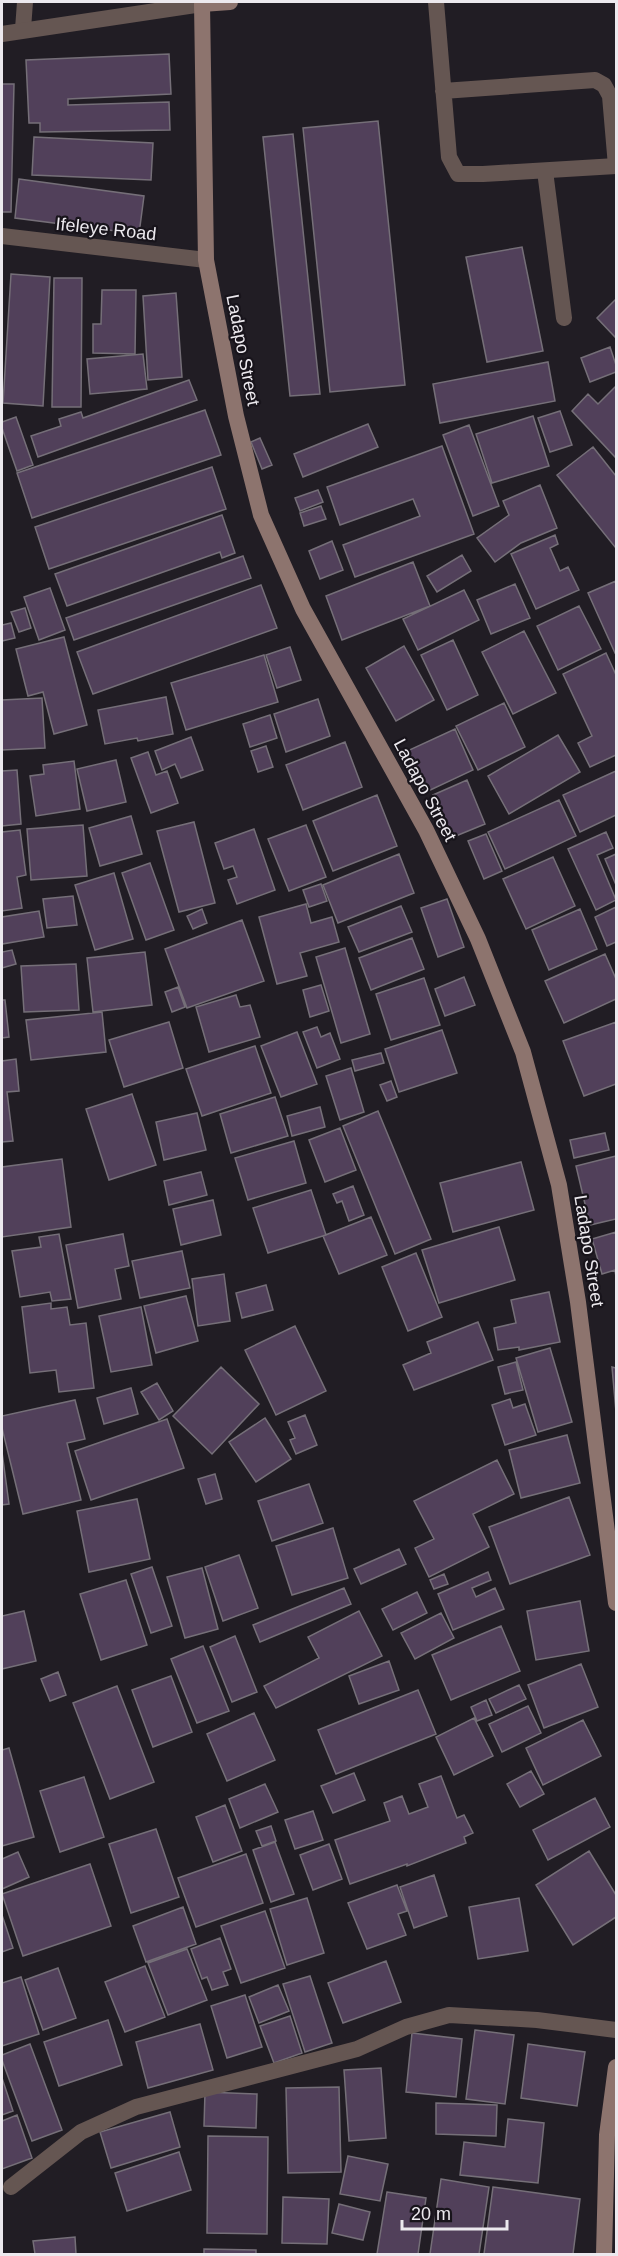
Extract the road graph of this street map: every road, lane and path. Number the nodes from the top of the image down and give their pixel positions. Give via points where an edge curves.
1 (25, 2) edge
2 (202, 2) edge
3 (230, 2) edge
4 (436, 2) edge
5 (23, 29) junction
6 (2, 34) edge
7 (443, 91) junction
8 (616, 166) edge
9 (545, 171) junction
10 (2, 236) edge
11 (206, 260) junction
12 (564, 318) dead end
13 (616, 1603) edge
14 (616, 2030) edge
15 (616, 2067) edge
16 (11, 2187) dead end
17 (604, 2254) edge

1 - 5 street
2 - 3 main road
2 - 5 street
2 - 11 main road, Ladapo Street
4 - 7 street
5 - 6 street
7 - 8 street via 595,80 604,85 610,96
7 - 9 street via 449,157 458,174
8 - 9 street
9 - 12 street
10 - 11 street, Ifeleye Road
11 - 13 main road, Ladapo Street via 236,416 261,515 303,609 426,830 478,939 523,1052 559,1185 578,1302
14 - 16 street via 450,2015 406,2027 357,2049 136,2107 81,2132
15 - 17 main road via 607,2135

